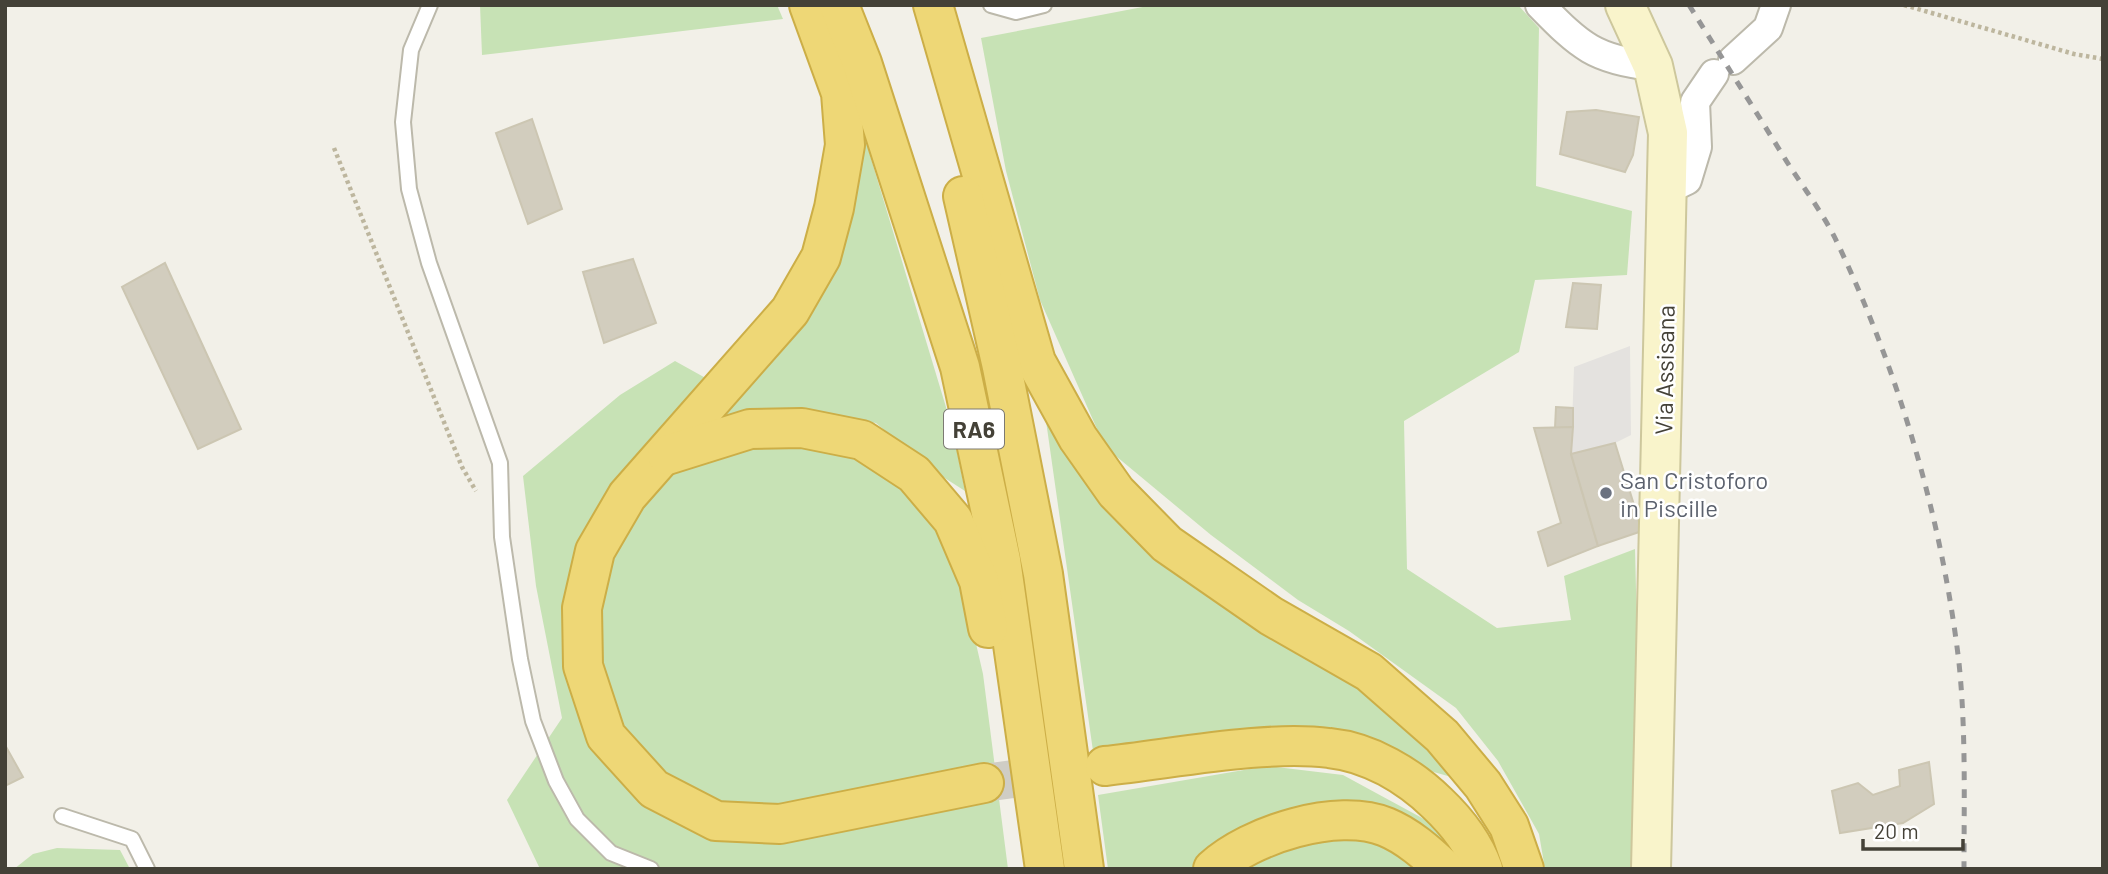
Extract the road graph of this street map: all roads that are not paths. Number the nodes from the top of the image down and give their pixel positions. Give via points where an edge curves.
1 (430, 5) edge
2 (809, 5) edge
3 (839, 5) edge
4 (912, 5) edge
5 (933, 5) edge
6 (991, 5) edge
7 (1044, 5) edge
8 (1539, 5) edge
9 (1625, 5) edge
10 (1776, 5) edge
11 (1653, 66) junction
12 (1668, 189) junction
13 (665, 456) junction
14 (1105, 766) tunnel mouth
15 (984, 783) tunnel mouth
16 (61, 816) dead end
17 (147, 869) edge
18 (651, 869) edge
19 (1020, 869) edge
20 (1045, 869) edge
21 (1084, 869) edge
22 (1213, 869) edge
23 (1444, 869) edge
24 (1483, 869) edge
25 (1524, 869) edge
26 (1651, 869) edge

1 - 18 lane via 411,50 403,122 409,189 429,263 500,463 502,537 533,722 577,819 611,853
2 - 13 highway via 841,93 845,145 821,257 790,311
3 - 20 highway, RA6 via 960,367 1002,560
4 - 21 highway, RA6 via 958,171 1043,574
5 - 25 highway via 1035,362 1077,438 1116,492 1167,544 1271,617 1369,672 1442,736 1483,785 1509,826
6 - 7 lane via 1016,12
8 - 11 street via 1577,43 1616,62
9 - 11 main road, Via Assisana
10 - 12 street via 1768,28 1723,67 1695,102 1697,147 1687,180
11 - 12 main road, Via Assisana via 1668,133
12 - 26 main road, Via Assisana
13 - 15 highway via 627,496 595,551 582,608 583,666 606,736 654,789 716,821 780,824
13 - 19 highway via 750,429 803,428 862,440 914,474 953,520 979,581 998,677
14 - 24 highway via 1287,746 1332,748 1370,759 1413,780 1452,818
16 - 17 lane via 132,839
22 - 23 highway via 1228,855 1284,832 1322,821 1351,819 1386,827 1421,848

